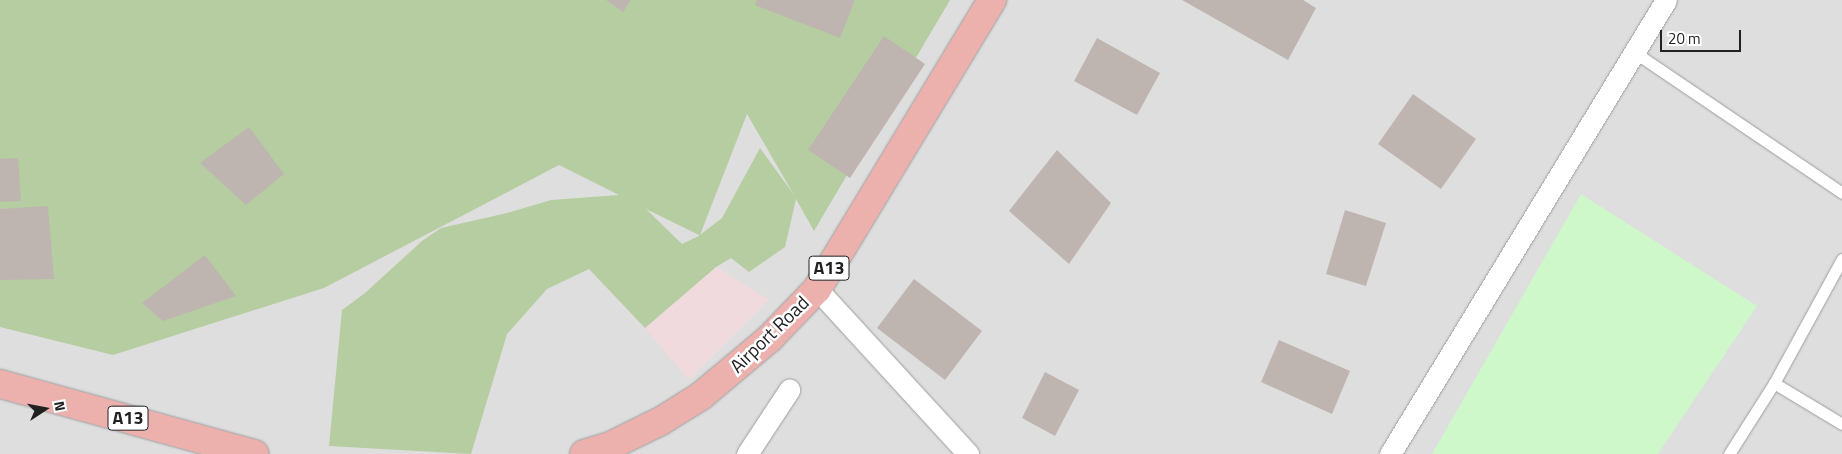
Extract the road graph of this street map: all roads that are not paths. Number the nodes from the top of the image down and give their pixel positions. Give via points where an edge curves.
1 (992, 0) edge
2 (1666, 0) edge
3 (1634, 52) junction
4 (1842, 193) edge
5 (1842, 259) edge
6 (817, 288) junction
7 (1774, 383) junction
8 (0, 384) edge
9 (789, 390) dead end
10 (1842, 424) edge
11 (255, 454) edge
12 (584, 454) edge
13 (747, 454) edge
14 (968, 454) edge
15 (1390, 454) edge
16 (1729, 454) edge

1 - 6 highway, Airport Road / A13
2 - 3 street
3 - 4 lane
3 - 15 street
5 - 7 lane
6 - 12 highway, Airport Road / A13 via 770,338 700,396 661,421 610,446
6 - 14 street
7 - 10 lane
7 - 16 lane
8 - 11 highway, A13
9 - 13 street

